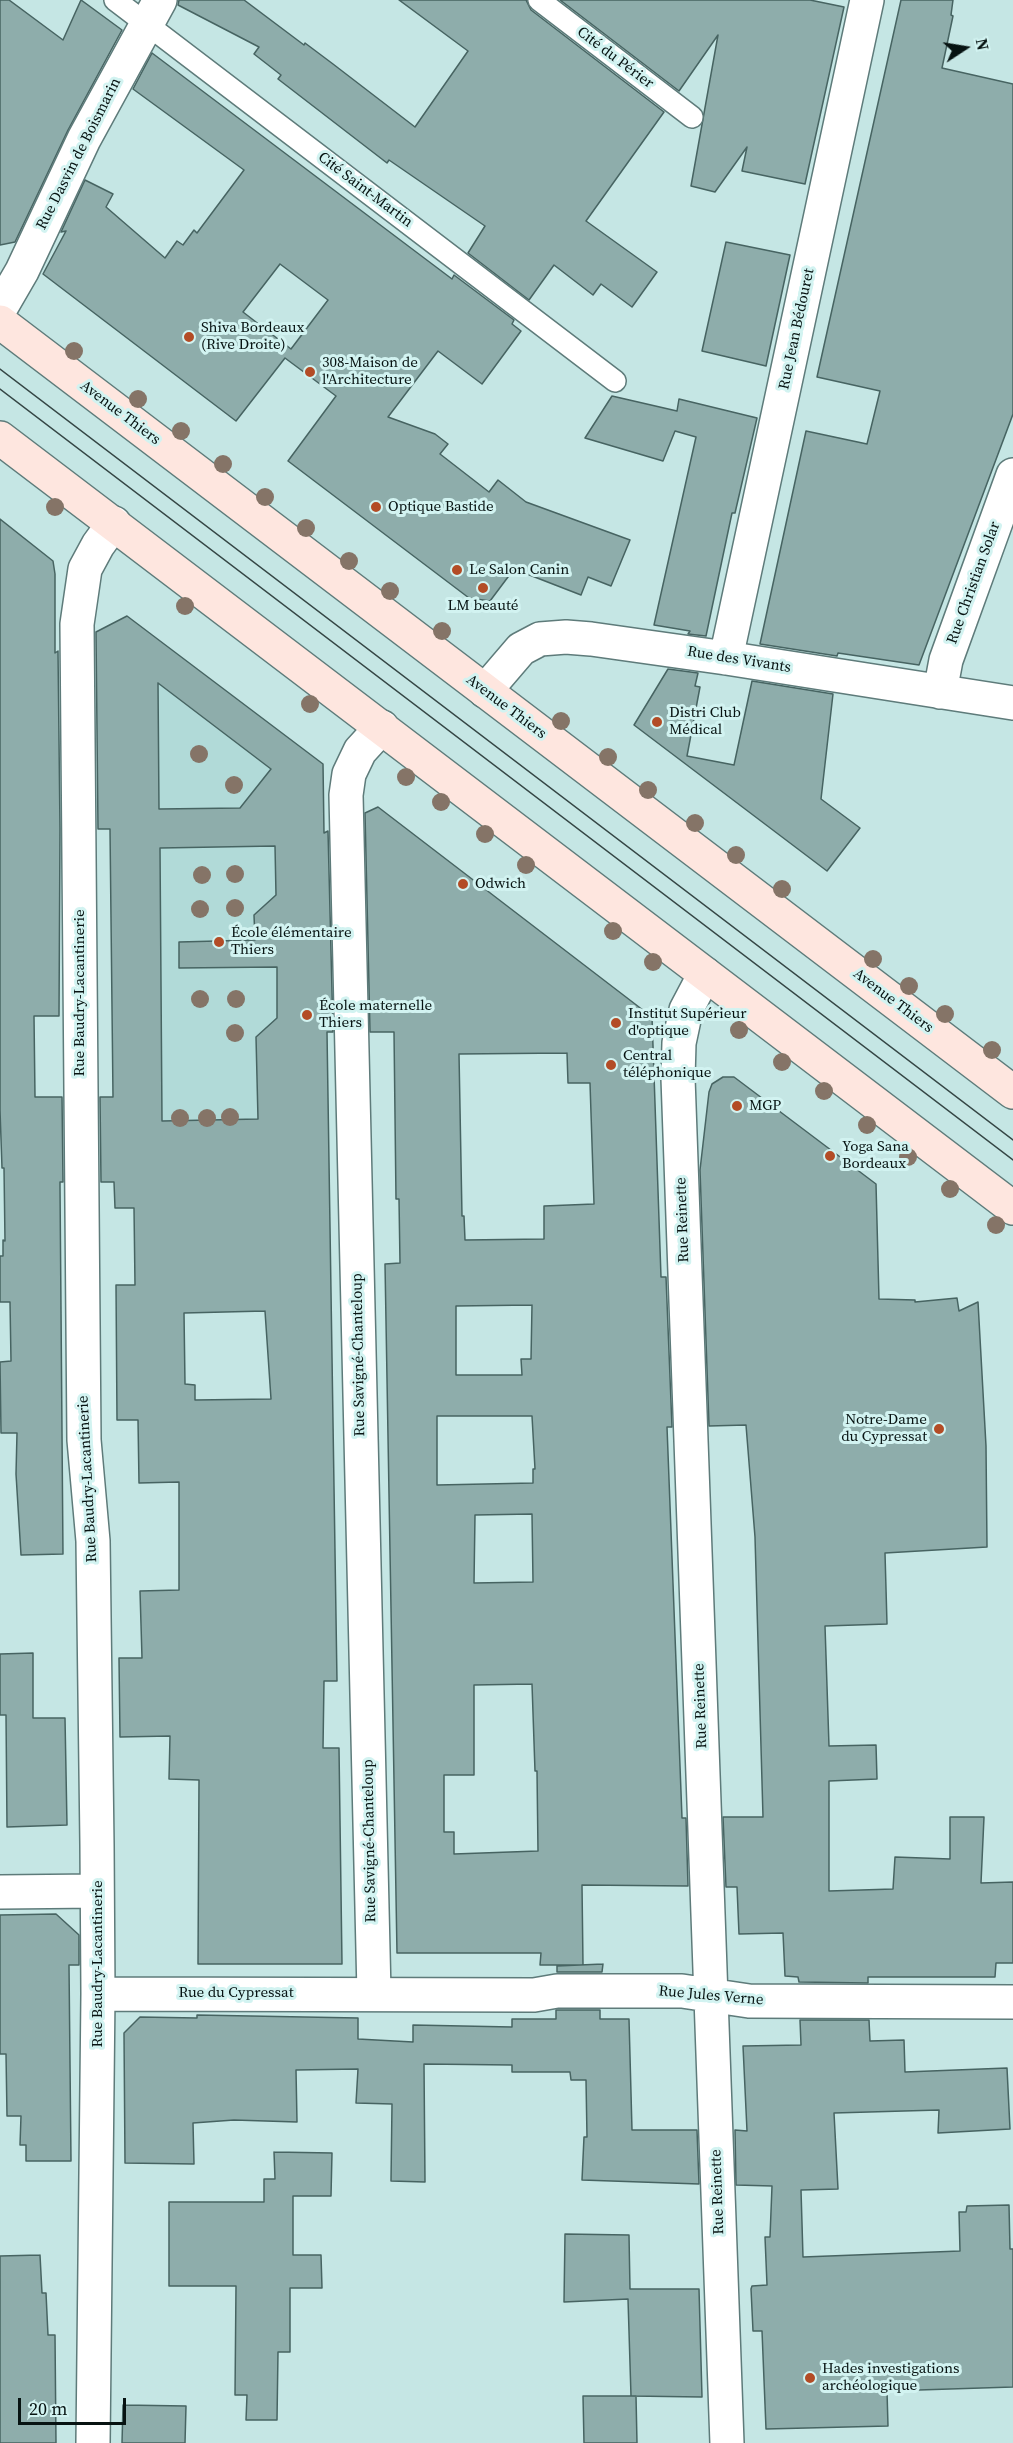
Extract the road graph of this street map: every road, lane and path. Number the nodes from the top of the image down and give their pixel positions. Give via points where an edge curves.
1 (115, 0) edge
2 (539, 0) edge
3 (867, 0) edge
4 (153, 12) edge
5 (692, 117) dead end
6 (0, 309) edge
7 (0, 322) edge
8 (615, 381) dead end
9 (0, 438) edge
10 (1013, 475) edge
11 (114, 523) junction
12 (726, 658) junction
13 (485, 691) junction
14 (940, 692) junction
15 (1013, 703) edge
16 (382, 727) junction
17 (705, 974) junction
18 (1013, 1092) edge
19 (1013, 1208) edge
20 (97, 1891) junction
21 (0, 1892) edge
22 (374, 1993) junction
23 (99, 1994) junction
24 (712, 1996) junction
25 (1013, 2002) edge
26 (93, 2443) edge
27 (727, 2443) edge

1 - 4 lane, Cité Saint-Martin
2 - 5 lane, Cité du Périer
3 - 12 street, Rue Jean Bédouret
4 - 6 street, Rue Dasvin de Boismarin via 84,139
4 - 8 lane, Cité Saint-Martin
7 - 13 main road, Avenue Thiers
9 - 11 main road
10 - 14 street, Rue Christian Solar via 946,660
11 - 16 main road
11 - 20 street, Rue Baudry-Lacantinerie via 85,569 77,624 84,1440 93,1541
12 - 13 street, Rue des Vivants via 591,639 540,639 521,649
12 - 14 street, Rue des Vivants
13 - 18 main road, Avenue Thiers
14 - 15 street, Rue des Vivants
16 - 17 main road
16 - 22 street, Rue Savigné-Chanteloup via 360,751 349,774 346,795
17 - 19 main road
17 - 24 street, Rue Reinette via 686,1010 679,1043 678,1078
20 - 21 street
20 - 23 street, Rue Baudry-Lacantinerie
22 - 23 street, Rue du Cypressat
22 - 24 street, Rue Jules Verne via 534,1995 557,1991 671,1991
23 - 26 street, Rue Baudry-Lacantinerie
24 - 25 street, Rue Jules Verne via 749,2001
24 - 27 street, Rue Reinette

